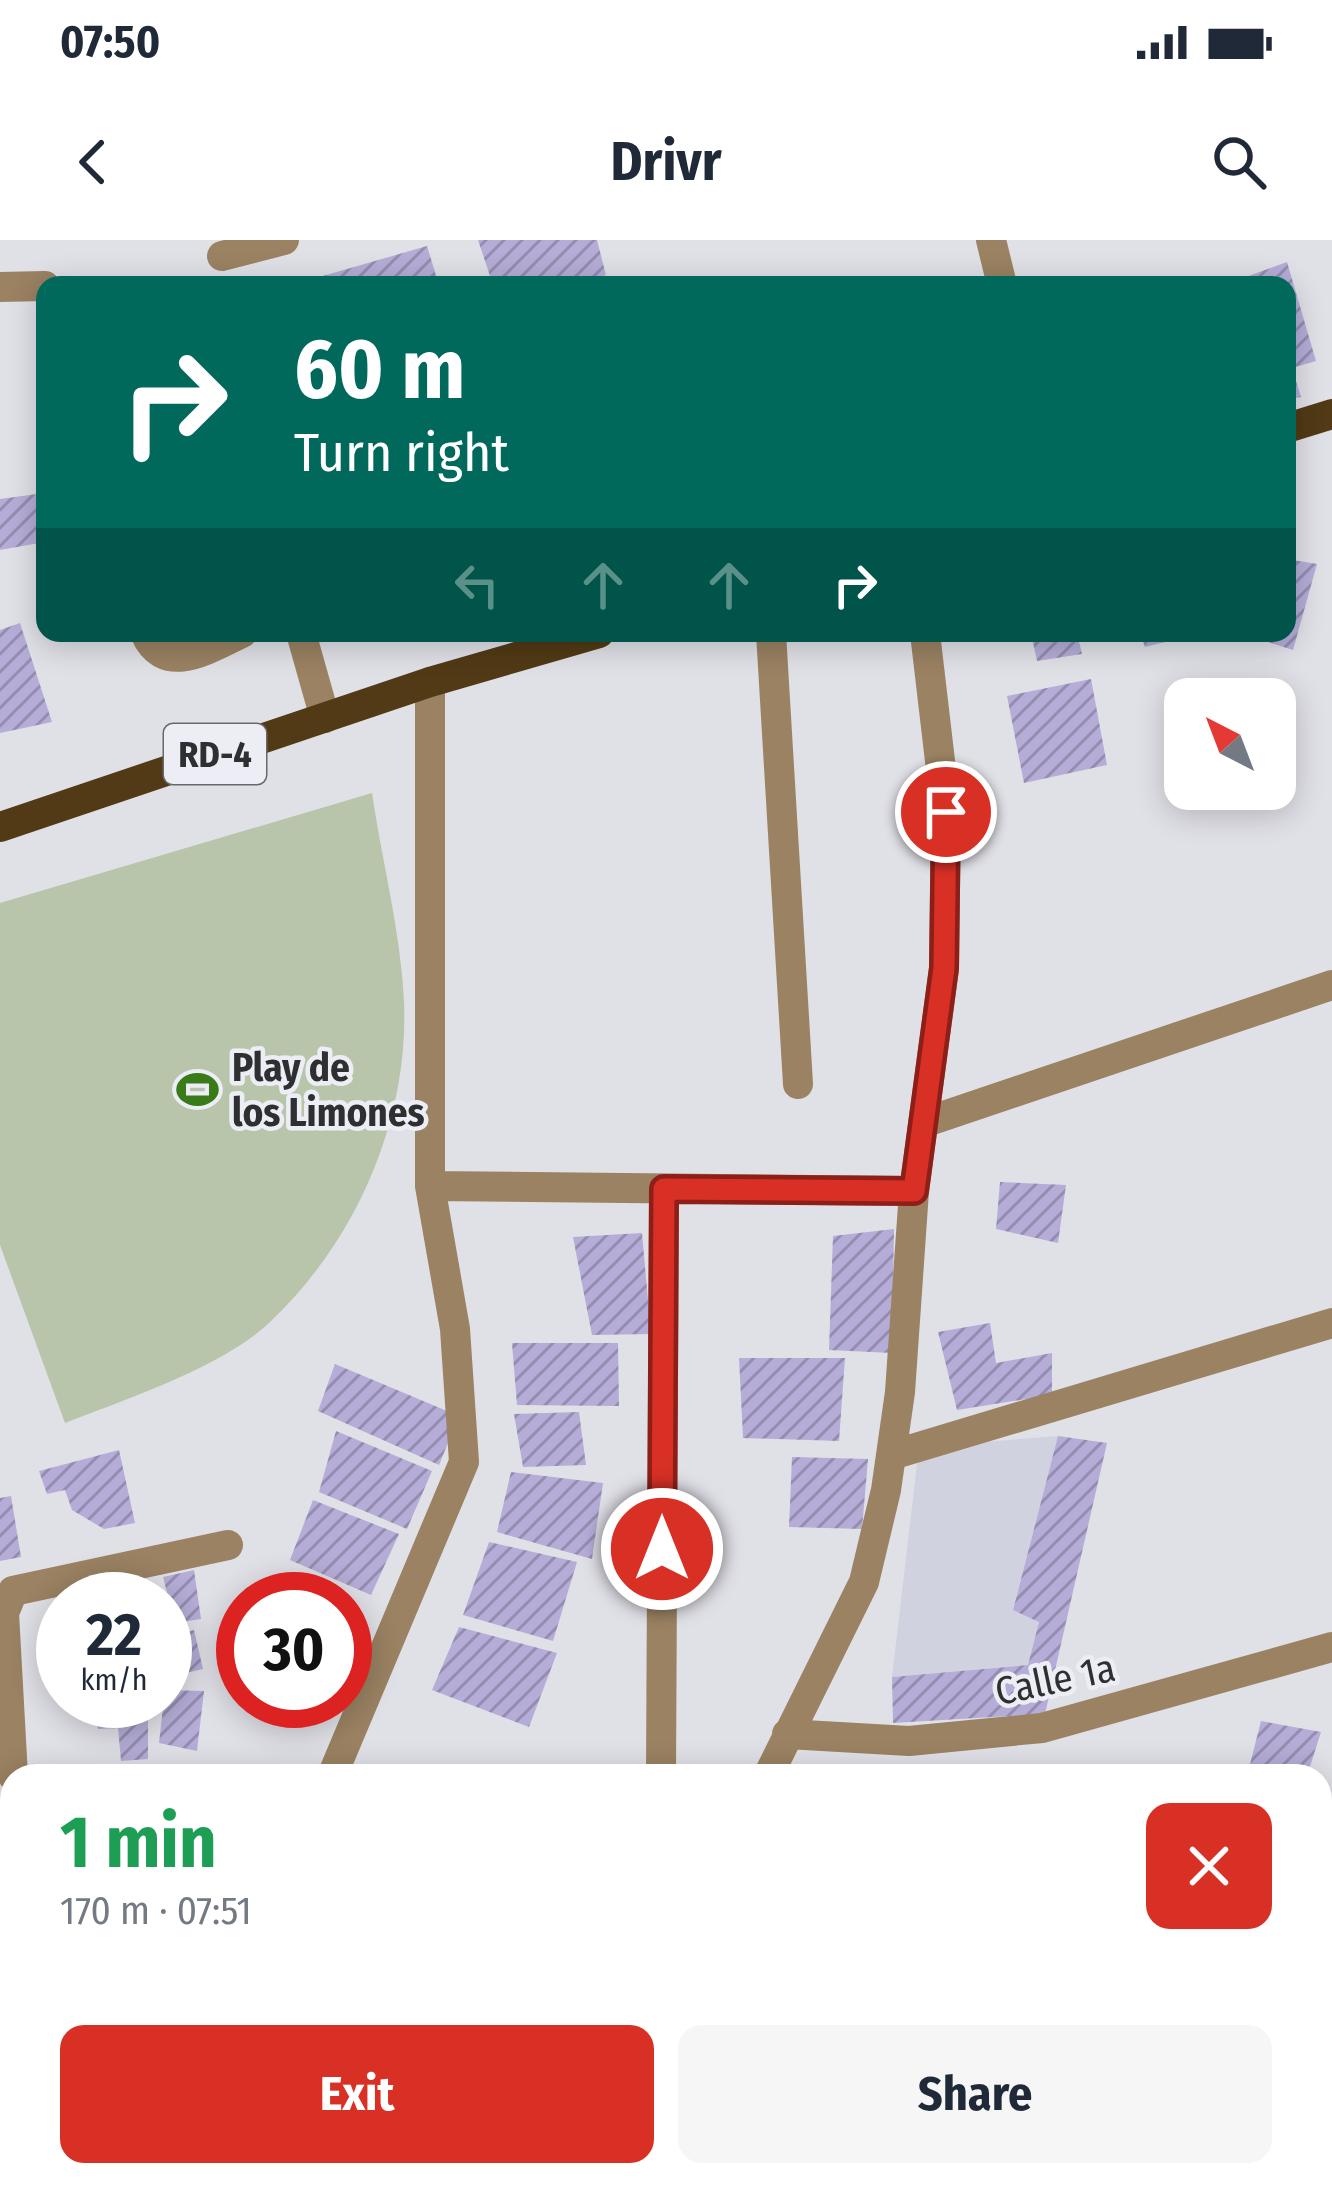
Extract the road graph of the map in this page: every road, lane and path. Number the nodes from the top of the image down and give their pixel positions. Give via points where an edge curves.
1 (284, 240) edge
2 (992, 240) edge
3 (221, 260) edge
4 (999, 276) edge
5 (36, 286) edge
6 (0, 287) edge
7 (1332, 414) edge
8 (1296, 425) edge
9 (150, 642) edge
10 (222, 642) edge
11 (304, 642) edge
12 (568, 642) edge
13 (772, 642) edge
14 (926, 642) edge
15 (430, 682) junction
16 (325, 718) junction
17 (0, 826) edge
18 (1332, 985) edge
19 (798, 1084) dead end
20 (926, 1122) junction
21 (430, 1186) junction
22 (664, 1189) junction
23 (914, 1191) junction
24 (1332, 1322) edge
25 (892, 1455) junction
26 (228, 1545) dead end
27 (1332, 1647) edge
28 (787, 1734) junction
29 (12, 1764) edge
30 (337, 1764) edge
31 (661, 1764) edge
32 (773, 1764) edge

1 - 3 street
2 - 4 street
5 - 6 street
7 - 8 main road
9 - 10 street via 169,658
11 - 16 street
12 - 15 main road, RD-4
13 - 19 street
14 - 20 street via 946,812 944,968
15 - 16 main road, RD-4
15 - 21 street
16 - 17 main road, RD-4
18 - 20 street
20 - 23 street
21 - 22 street
21 - 30 street via 454,1329 464,1462
22 - 23 street
22 - 31 street
23 - 25 street
24 - 25 street
25 - 28 street via 865,1582
26 - 29 street via 13,1591 4,1613
27 - 28 street, Calle 1a via 1042,1728 909,1742
28 - 32 street

